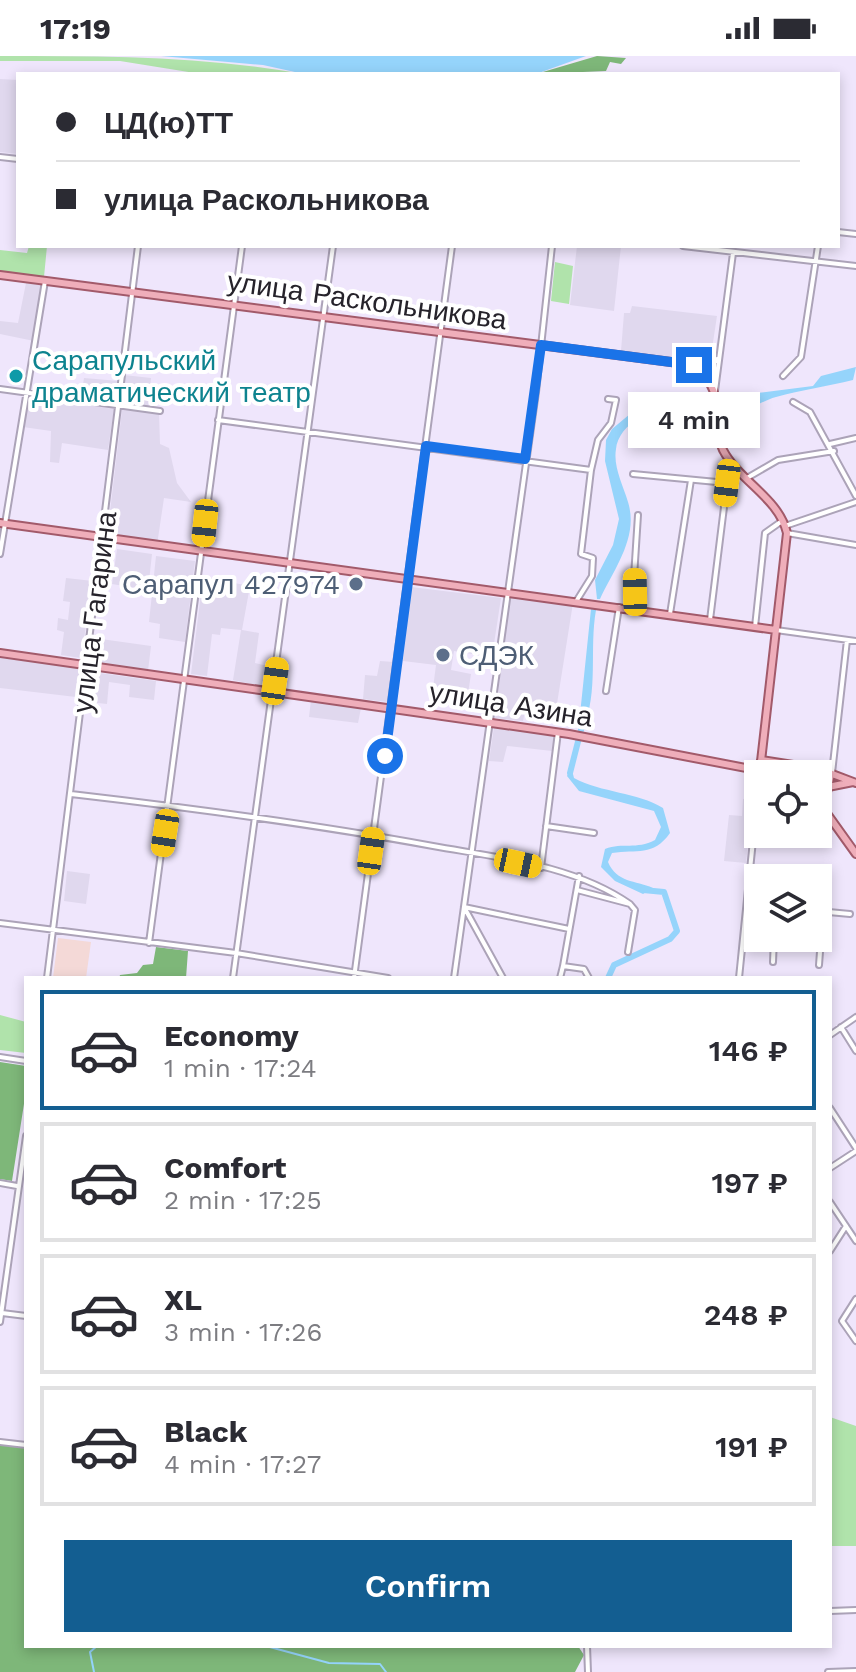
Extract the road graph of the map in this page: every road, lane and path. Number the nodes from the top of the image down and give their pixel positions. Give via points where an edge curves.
1 (138, 248) edge
2 (242, 248) edge
3 (333, 248) edge
4 (452, 248) edge
5 (552, 248) edge
6 (697, 248) edge
7 (818, 248) edge
8 (733, 253) junction
9 (816, 261) junction
10 (856, 266) edge
11 (0, 275) edge
12 (45, 281) junction
13 (132, 292) junction
14 (234, 304) junction
15 (325, 316) junction
16 (441, 332) junction
17 (541, 345) junction
18 (718, 357) junction
19 (694, 365) junction
20 (783, 376) dead end
21 (0, 389) edge
22 (27, 393) junction
23 (716, 393) junction
24 (608, 399) dead end
25 (793, 402) dead end
26 (118, 405) junction
27 (160, 411) dead end
28 (218, 420) junction
29 (309, 431) junction
30 (856, 438) edge
31 (830, 444) junction
32 (426, 446) junction
33 (834, 451) junction
34 (525, 459) junction
35 (738, 469) junction
36 (591, 470) junction
37 (633, 474) dead end
38 (747, 478) junction
39 (691, 480) junction
40 (727, 483) junction
41 (856, 499) edge
42 (638, 515) dead end
43 (2, 523) edge
44 (785, 527) junction
45 (104, 539) junction
46 (856, 545) edge
47 (202, 551) junction
48 (0, 554) edge
49 (292, 562) junction
50 (410, 577) junction
51 (507, 590) junction
52 (579, 600) junction
53 (619, 606) junction
54 (632, 608) junction
55 (670, 614) junction
56 (710, 620) junction
57 (755, 627) junction
58 (776, 630) junction
59 (847, 640) junction
60 (856, 641) edge
61 (0, 653) edge
62 (88, 665) junction
63 (185, 679) junction
64 (274, 691) junction
65 (606, 691) dead end
66 (391, 707) junction
67 (490, 722) junction
68 (558, 732) junction
69 (761, 760) edge
70 (832, 766) edge
71 (744, 769) edge
72 (832, 774) edge
73 (854, 782) edge
74 (832, 787) edge
75 (71, 794) junction
76 (169, 805) junction
77 (256, 816) junction
78 (832, 819) edge
79 (832, 820) edge
80 (834, 823) junction
81 (546, 826) junction
82 (594, 833) dead end
83 (374, 835) junction
84 (472, 853) junction
85 (856, 854) edge
86 (541, 868) junction
87 (579, 876) junction
88 (576, 890) junction
89 (630, 904) junction
90 (464, 907) junction
91 (832, 913) edge
92 (850, 914) dead end
93 (0, 923) edge
94 (569, 929) junction
95 (744, 929) edge
96 (52, 930) junction
97 (149, 943) junction
98 (628, 952) dead end
99 (773, 952) edge
100 (819, 952) edge
101 (236, 953) junction
102 (773, 962) dead end
103 (819, 965) dead end
104 (563, 966) junction
105 (355, 971) junction
106 (47, 976) edge
107 (233, 976) edge
108 (354, 976) edge
109 (379, 976) edge
110 (454, 976) edge
111 (502, 976) edge
112 (560, 976) edge
113 (588, 976) edge
114 (739, 976) edge
115 (856, 1017) edge
116 (841, 1027) junction
117 (832, 1034) edge
118 (856, 1051) edge
119 (0, 1057) edge
120 (24, 1061) edge
121 (832, 1111) edge
122 (24, 1148) edge
123 (856, 1150) edge
124 (832, 1167) edge
125 (0, 1183) edge
126 (18, 1186) junction
127 (832, 1205) edge
128 (847, 1228) junction
129 (856, 1241) edge
130 (832, 1248) edge
131 (856, 1299) edge
132 (1, 1313) edge
133 (24, 1316) edge
134 (0, 1322) edge
135 (856, 1341) edge
136 (0, 1442) edge
137 (24, 1445) edge
138 (856, 1610) edge
139 (832, 1611) edge
140 (587, 1648) edge
141 (856, 1671) edge
142 (588, 1672) edge
143 (828, 1672) edge

1 - 13 street, улица Гагарина
2 - 14 street
3 - 15 street
4 - 16 street
5 - 17 street
6 - 8 street
7 - 9 street
8 - 9 street
8 - 18 street
9 - 10 street
9 - 20 street via 801,357
11 - 12 main road, улица Раскольникова
12 - 13 main road, улица Раскольникова
12 - 22 street
13 - 14 main road, улица Раскольникова
13 - 26 street, улица Гагарина
14 - 15 main road, улица Раскольникова
14 - 28 street
15 - 16 main road, улица Раскольникова
15 - 29 street
16 - 17 main road, улица Раскольникова
16 - 32 street
17 - 19 main road, улица Раскольникова
17 - 34 street
18 - 19 street via 709,367
18 - 23 street
19 - 23 main road
21 - 22 street
22 - 26 street
22 - 43 street
23 - 35 main road via 723,449
24 - 36 street via 616,400 611,423 598,440
25 - 31 street via 810,412
26 - 27 street
26 - 45 street, улица Гагарина
28 - 29 street
28 - 47 street
29 - 32 street
29 - 49 street
30 - 31 street
31 - 33 street
32 - 34 street
32 - 50 street
33 - 38 street via 778,460
33 - 41 street
34 - 36 street
34 - 51 street
35 - 38 main road
35 - 40 street
36 - 52 street via 581,554 593,558 592,576
37 - 39 street
38 - 44 main road
39 - 40 street
39 - 55 street
40 - 56 street
41 - 44 street
42 - 54 street
43 - 45 main road
43 - 48 street
44 - 46 street
44 - 57 street via 765,533
44 - 58 main road
45 - 47 main road
45 - 62 street, улица Гагарина
47 - 49 main road
47 - 63 street
49 - 50 main road
49 - 64 street
50 - 51 main road
50 - 66 street
51 - 52 main road
51 - 67 street
52 - 53 main road
53 - 54 main road
53 - 65 street
54 - 55 main road
55 - 56 main road
56 - 57 main road
57 - 58 main road
58 - 59 street
58 - 69 main road
59 - 60 street
59 - 70 street
61 - 62 main road, улица Азина
62 - 63 main road, улица Азина
62 - 75 street, улица Гагарина
63 - 64 main road, улица Азина
63 - 76 street
64 - 66 main road, улица Азина
64 - 77 street
66 - 67 main road, улица Азина
66 - 83 street
67 - 68 main road, улица Азина
67 - 84 street
68 - 71 main road, улица Азина
68 - 81 street
72 - 73 main road
73 - 74 main road
75 - 76 street
75 - 96 street, улица Гагарина
76 - 77 street
76 - 97 street
77 - 83 street
77 - 101 street
78 - 80 main road
79 - 80 main road
80 - 85 main road
81 - 82 street
81 - 86 street
83 - 84 street
83 - 105 street
84 - 86 street
84 - 90 street
86 - 87 street
87 - 88 street
87 - 89 street
88 - 89 street
88 - 94 street
89 - 98 street via 635,910
90 - 94 street
90 - 110 street
90 - 111 street
91 - 92 street
93 - 96 street
94 - 104 street
95 - 114 street
96 - 97 street
96 - 106 street, улица Гагарина
97 - 101 street
99 - 102 street
100 - 103 street
101 - 105 street
101 - 107 street
104 - 112 street
104 - 113 street via 584,969
105 - 108 street
105 - 109 street
115 - 116 street
116 - 117 street
116 - 118 street
119 - 120 street
121 - 123 street
122 - 126 street
123 - 124 street
125 - 126 street
126 - 132 street
127 - 128 street
128 - 129 street
128 - 130 street
131 - 135 street via 842,1321
132 - 133 street
132 - 134 street
136 - 137 street
138 - 139 street
140 - 142 street
141 - 143 street

